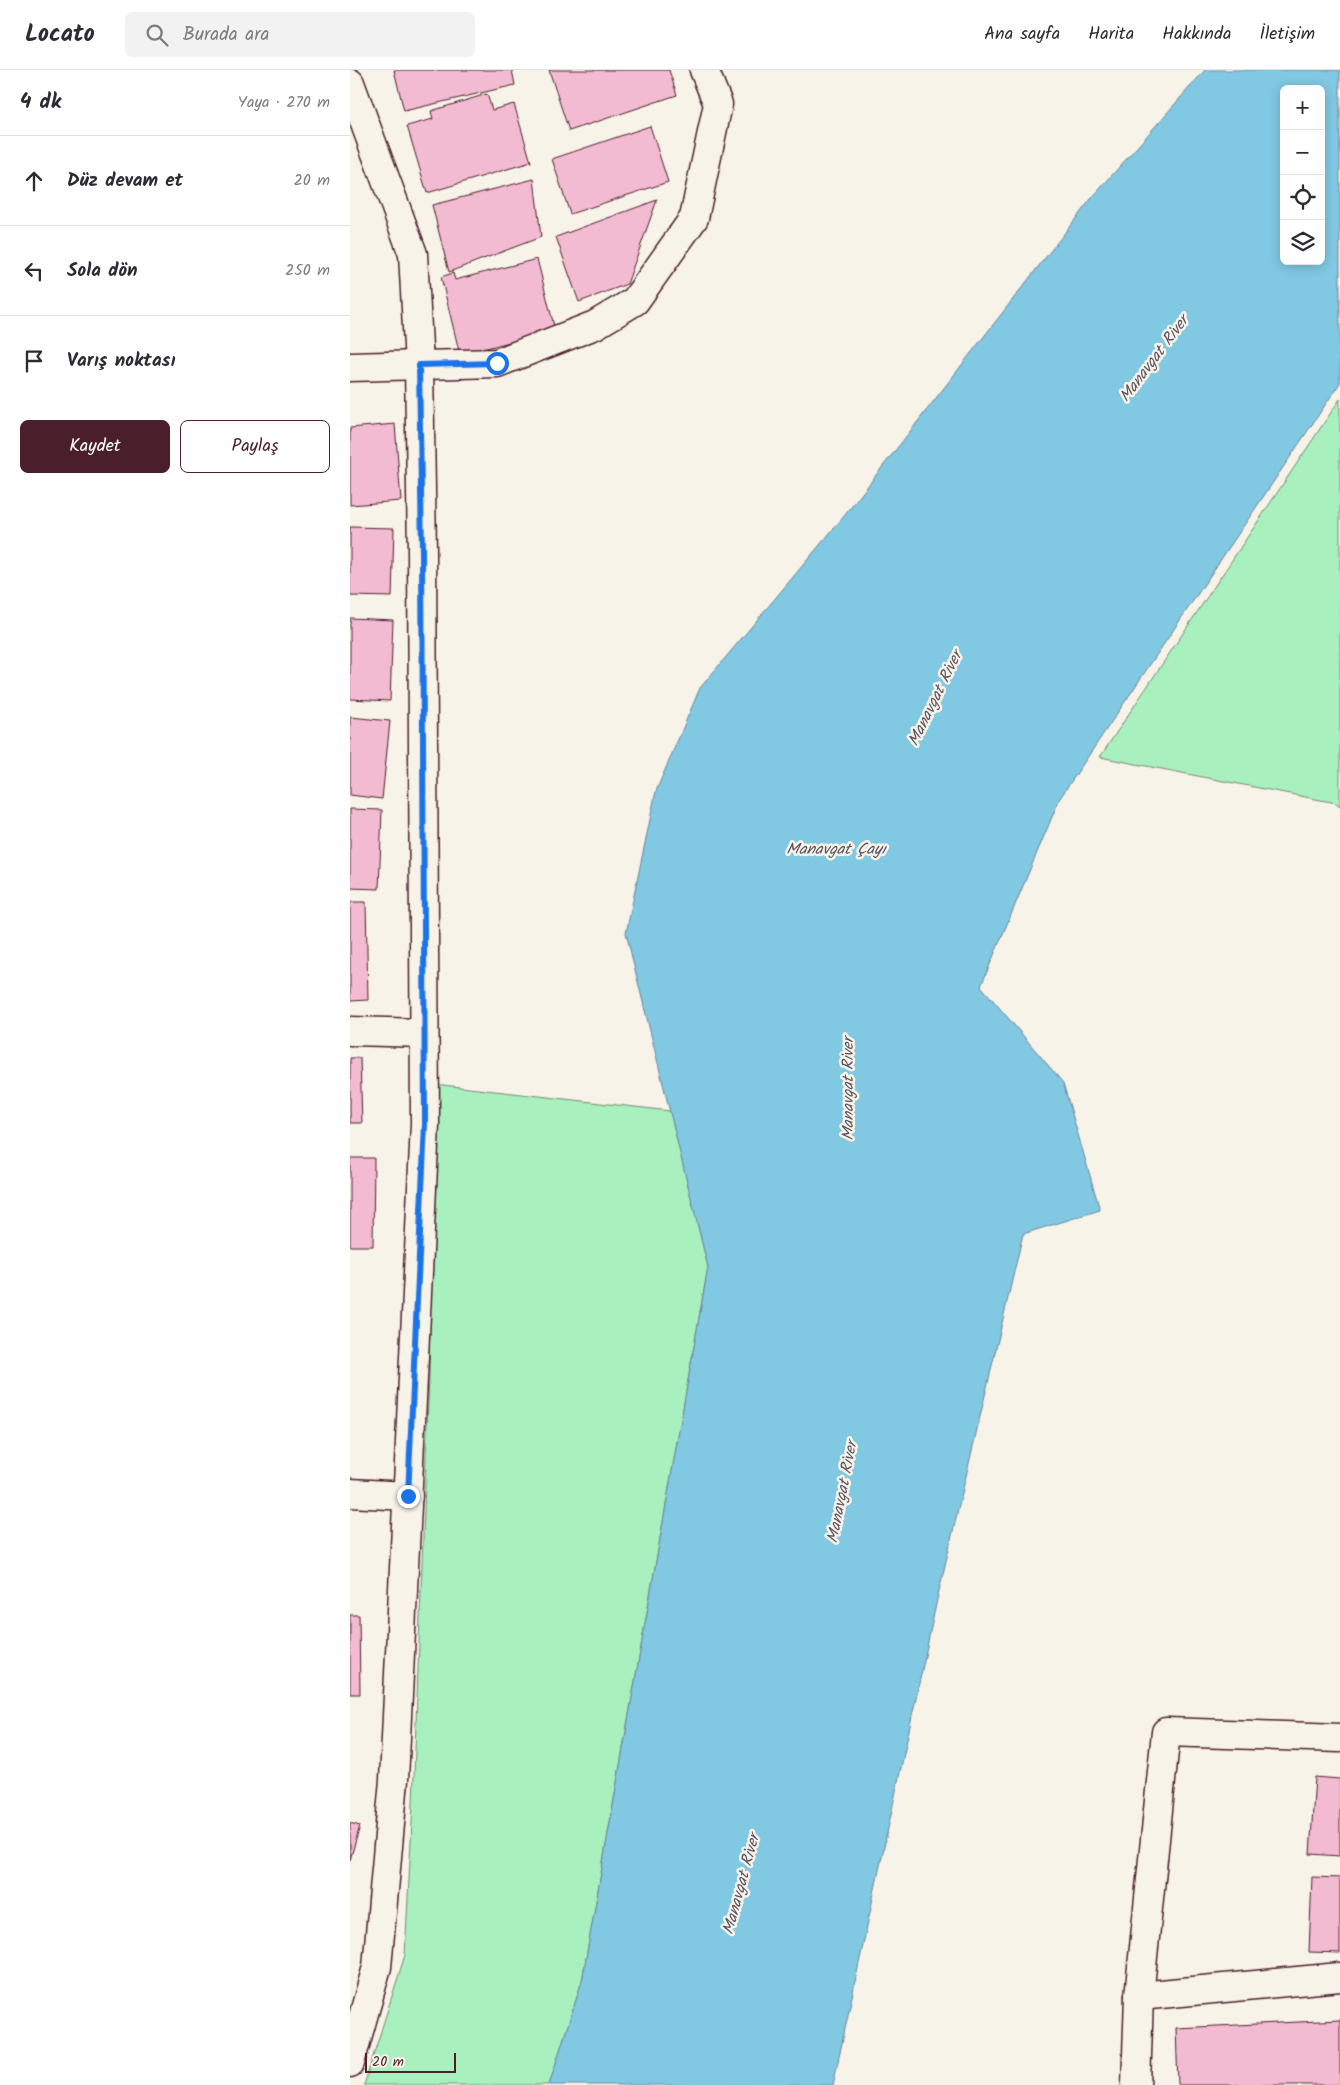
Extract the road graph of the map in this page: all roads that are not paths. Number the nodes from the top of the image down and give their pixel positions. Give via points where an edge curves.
1 (704, 70) edge
2 (350, 83) edge
3 (419, 365) junction
4 (350, 367) edge
5 (350, 1031) edge
6 (424, 1033) junction
7 (350, 1493) edge
8 (408, 1496) junction
9 (1340, 1738) edge
10 (1340, 1977) edge
11 (1139, 1996) junction
12 (350, 2063) edge
13 (1136, 2085) edge

1 - 3 street via 718,104 694,218 635,301 595,326 497,363
2 - 3 street via 413,254
3 - 4 street
3 - 6 street
5 - 6 street
6 - 8 street via 425,1124
7 - 8 street
8 - 12 street via 394,1780 377,1967
9 - 11 street via 1166,1732
10 - 11 street
11 - 13 street

